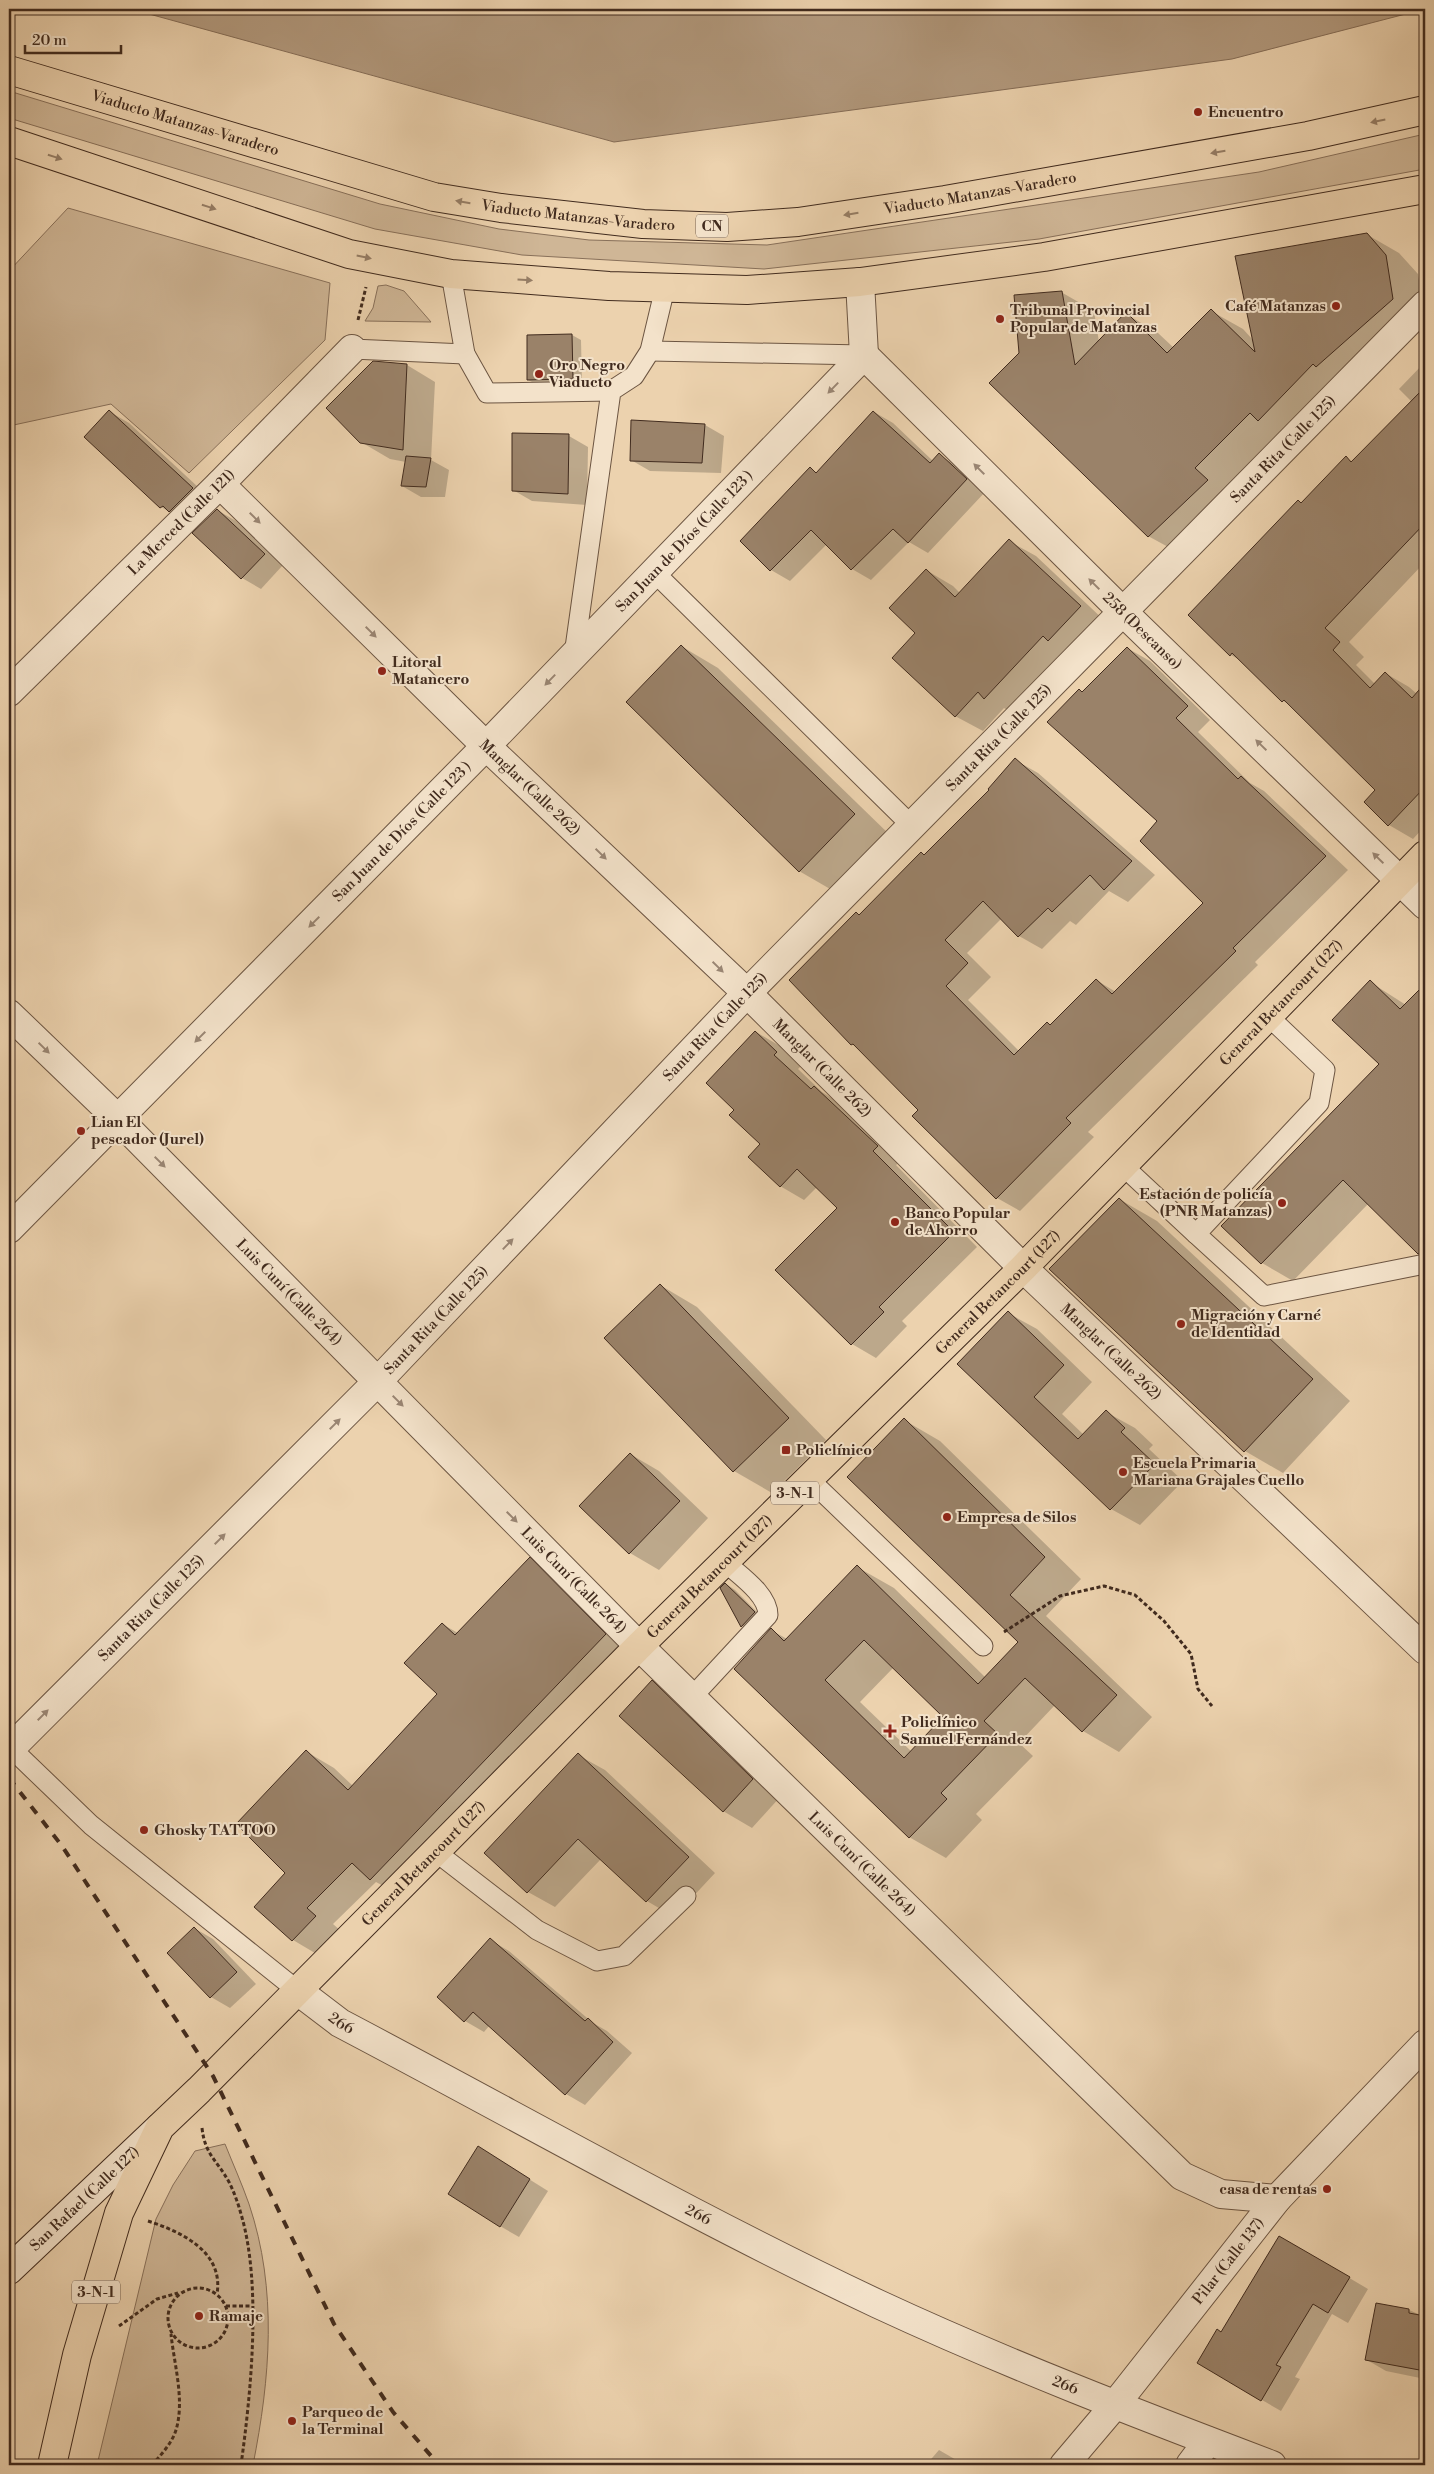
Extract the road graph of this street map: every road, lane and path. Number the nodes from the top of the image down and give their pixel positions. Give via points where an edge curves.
1 (9, 70) edge
2 (1425, 110) edge
3 (9, 141) edge
4 (1425, 189) edge
5 (349, 254) junction
6 (451, 274) junction
7 (860, 282) junction
8 (665, 288) junction
9 (1425, 305) edge
10 (352, 349) junction
11 (650, 351) junction
12 (464, 354) junction
13 (864, 355) junction
14 (611, 391) junction
15 (220, 484) junction
16 (655, 573) junction
17 (1123, 612) junction
18 (574, 655) junction
19 (9, 692) edge
20 (486, 746) junction
21 (912, 826) junction
22 (1425, 855) edge
23 (1401, 880) junction
24 (1425, 905) edge
25 (746, 993) junction
26 (9, 1014) edge
27 (1268, 1016) junction
28 (119, 1120) junction
29 (1122, 1165) junction
30 (9, 1229) edge
31 (1196, 1234) junction
32 (1425, 1264) edge
33 (1023, 1268) junction
34 (378, 1380) junction
35 (809, 1479) junction
36 (725, 1562) junction
37 (640, 1646) junction
38 (983, 1646) joint
39 (1425, 1650) edge
40 (692, 1697) junction
41 (1212, 1706) dead end
42 (10, 1748) edge
43 (436, 1852) junction
44 (686, 1896) dead end
45 (298, 1991) junction
46 (1425, 2044) edge
47 (199, 2090) junction
48 (160, 2127) junction
49 (1277, 2199) junction
50 (119, 2213) junction
51 (9, 2270) edge
52 (179, 2293) junction
53 (218, 2294) junction
54 (226, 2306) junction
55 (252, 2306) junction
56 (117, 2327) dead end
57 (171, 2333) junction
58 (1114, 2406) junction
59 (1208, 2441) junction
60 (52, 2465) edge
61 (152, 2465) edge
62 (241, 2465) edge
63 (1064, 2465) edge
64 (1190, 2465) edge
65 (1272, 2465) edge

2 -> 1 main road, Viaducto Matanzas-Varadero / CN via 1308,136 954,198 798,222 727,227 643,224 434,197
3 -> 5 main road
4 - 7 main road via 1044,257
5 -> 6 main road
5 - 10 path via 367,284
6 -> 8 main road
6 - 12 lane
7 - 8 main road via 747,290
7 - 13 street
8 - 11 lane
9 - 17 street, Santa Rita (Calle 125)
10 - 12 lane
10 - 15 street, La Merced (Calle 121)
11 - 13 lane
11 - 14 lane via 634,376
12 - 14 lane via 487,393
13 -> 16 street, San Juan de Díos (Calle 123 )
17 -> 13 street, 258 (Descanso)
14 - 18 lane
15 - 19 street, La Merced (Calle 121)
15 -> 20 street, Manglar (Calle 262)
16 - 18 street, San Juan de Díos (Calle 123 )
16 - 21 lane
17 - 21 street, Santa Rita (Calle 125)
23 -> 17 street, 258 (Descanso)
18 -> 20 street, San Juan de Díos (Calle 123 )
20 -> 25 street, Manglar (Calle 262)
20 -> 28 street, San Juan de Díos (Calle 123 )
21 - 25 street, Santa Rita (Calle 125)
22 - 23 main road, General Betancourt (127) / 3-N-1
23 - 24 street, 258 (Descanso)
23 - 27 main road, General Betancourt (127) / 3-N-1
25 - 33 street, Manglar (Calle 262)
34 -> 25 street, Santa Rita (Calle 125)
26 -> 28 street, Luis Cuní (Calle 264)
27 - 29 main road, General Betancourt (127) / 3-N-1
27 - 31 lane via 1325,1070 1319,1103
28 - 30 street, San Juan de Díos (Calle 123 )
28 -> 34 street, Luis Cuní (Calle 264)
29 - 31 lane
29 - 33 main road, General Betancourt (127) / 3-N-1
31 - 32 lane via 1264,1296
33 - 35 main road, General Betancourt (127) / 3-N-1
33 - 39 street, Manglar (Calle 262)
34 -> 37 street, Luis Cuní (Calle 264)
42 -> 34 street, Santa Rita (Calle 125)
35 - 36 main road, General Betancourt (127) / 3-N-1
35 - 38 lane
36 - 37 main road, General Betancourt (127) / 3-N-1
36 - 40 lane via 763,1598 768,1615
37 - 40 street, Luis Cuní (Calle 264)
37 - 43 main road, General Betancourt (127) / 3-N-1
38 - 41 path via 1060,1596 1104,1586 1135,1595 1164,1621 1191,1654 1198,1689
40 - 49 street, Luis Cuní (Calle 264) via 1182,2176 1221,2194
42 - 45 lane via 91,1826
43 - 44 lane via 537,1930 597,1961 624,1956
43 - 45 main road, General Betancourt (127) / 3-N-1
45 - 47 main road, General Betancourt (127) / 3-N-1
45 - 58 street, 266 via 340,2023 648,2188 878,2304
46 - 49 street, Pilar (Calle 137)
47 - 48 main road, General Betancourt (127) / 3-N-1
47 - 55 path via 204,2145 229,2181 243,2221 250,2255
48 - 50 main road, 3-N-1
48 - 51 street, San Rafael (Calle 127)
49 - 58 street, Pilar (Calle 137)
50 - 53 path via 173,2229 197,2244 211,2259 217,2272
50 - 60 main road, 3-N-1 via 77,2356
52 - 53 path via 195,2287 207,2288
52 - 56 path via 156,2300
52 - 57 path via 167,2315
53 - 54 path
54 - 55 path
54 - 57 path via 225,2332 213,2344 192,2348
55 - 62 path
57 - 61 path via 179,2399 178,2422 172,2440
58 - 59 street, 266
58 - 63 street, Pilar (Calle 137)
59 - 64 street
59 - 65 street, 266

